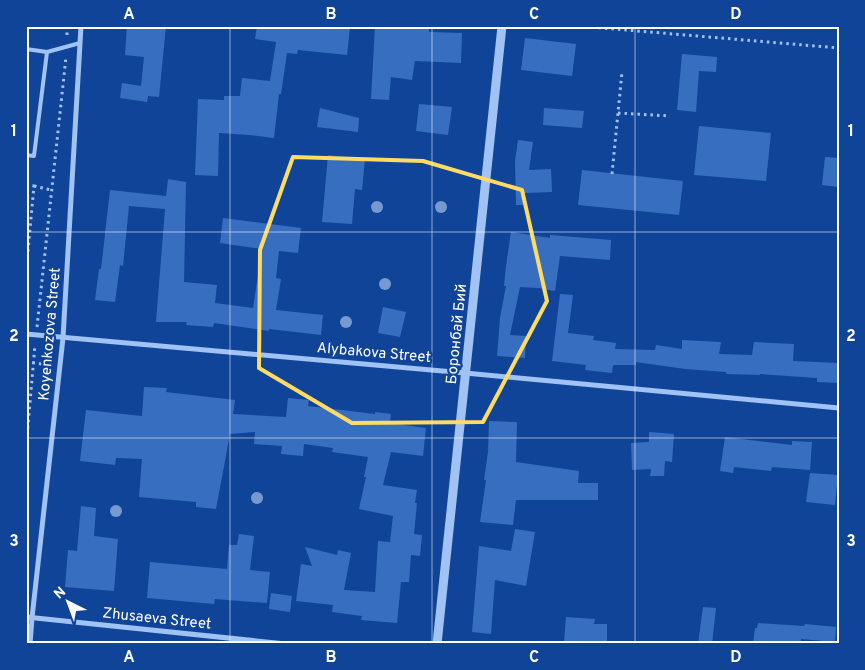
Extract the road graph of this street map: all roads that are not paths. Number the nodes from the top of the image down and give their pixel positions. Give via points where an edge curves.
1 (81, 26) edge
2 (502, 26) edge
3 (80, 43) junction
4 (26, 49) edge
5 (47, 52) junction
6 (26, 155) edge
7 (26, 334) edge
8 (63, 338) junction
9 (465, 373) junction
10 (839, 408) edge
11 (29, 617) edge
12 (30, 644) edge
13 (286, 644) edge
14 (437, 644) edge

1 - 3 street, Koyenkozova Street
2 - 9 street, Боронбай Бий
3 - 5 lane
3 - 8 street, Koyenkozova Street
4 - 5 lane
5 - 6 lane via 34,156
7 - 8 street, Alybakova Street
8 - 9 street, Alybakova Street
8 - 11 street, Koyenkozova Street
9 - 10 street, Alybakova Street
9 - 14 street, Боронбай Бий
11 - 12 street, Koyenkozova Street
11 - 13 street, Zhusaeva Street

